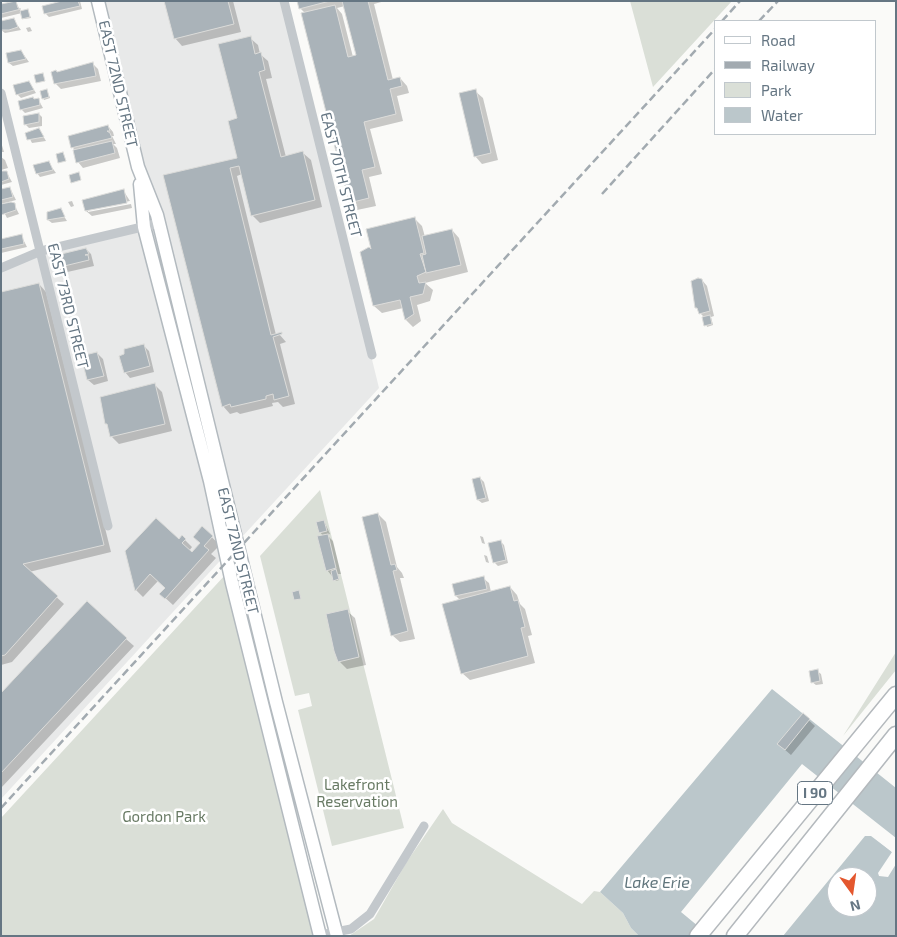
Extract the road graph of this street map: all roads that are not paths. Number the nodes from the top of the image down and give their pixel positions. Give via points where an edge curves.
1 (98, 1) edge
2 (284, 1) edge
3 (1, 93) edge
4 (138, 167) junction
5 (158, 223) junction
6 (144, 226) junction
7 (41, 251) junction
8 (1, 268) edge
9 (372, 355) dead end
10 (108, 526) dead end
11 (896, 695) edge
12 (891, 741) edge
13 (424, 826) dead end
14 (308, 827) junction
15 (292, 830) junction
16 (715, 915) junction
17 (336, 934) edge
18 (736, 935) edge
19 (320, 936) edge
20 (694, 936) edge
21 (698, 936) edge

1 - 4 main road, EAST 72ND STREET
2 - 9 street, EAST 70TH STREET
3 - 7 street, EAST 73RD STREET
4 - 5 main road, EAST 72ND STREET
4 - 6 main road, EAST 72ND STREET
5 - 6 street
5 - 14 main road, EAST 72ND STREET
6 - 7 street
6 - 15 main road, EAST 72ND STREET via 210,481
7 - 8 street
7 - 10 street, EAST 73RD STREET
11 - 16 highway, I 90
12 - 18 highway, I 90
13 - 17 street via 370,914 351,929
14 - 15 main road
14 - 17 main road, EAST 72ND STREET
15 - 19 main road, EAST 72ND STREET
16 - 20 highway
16 - 21 highway, I 90
17 - 19 street

